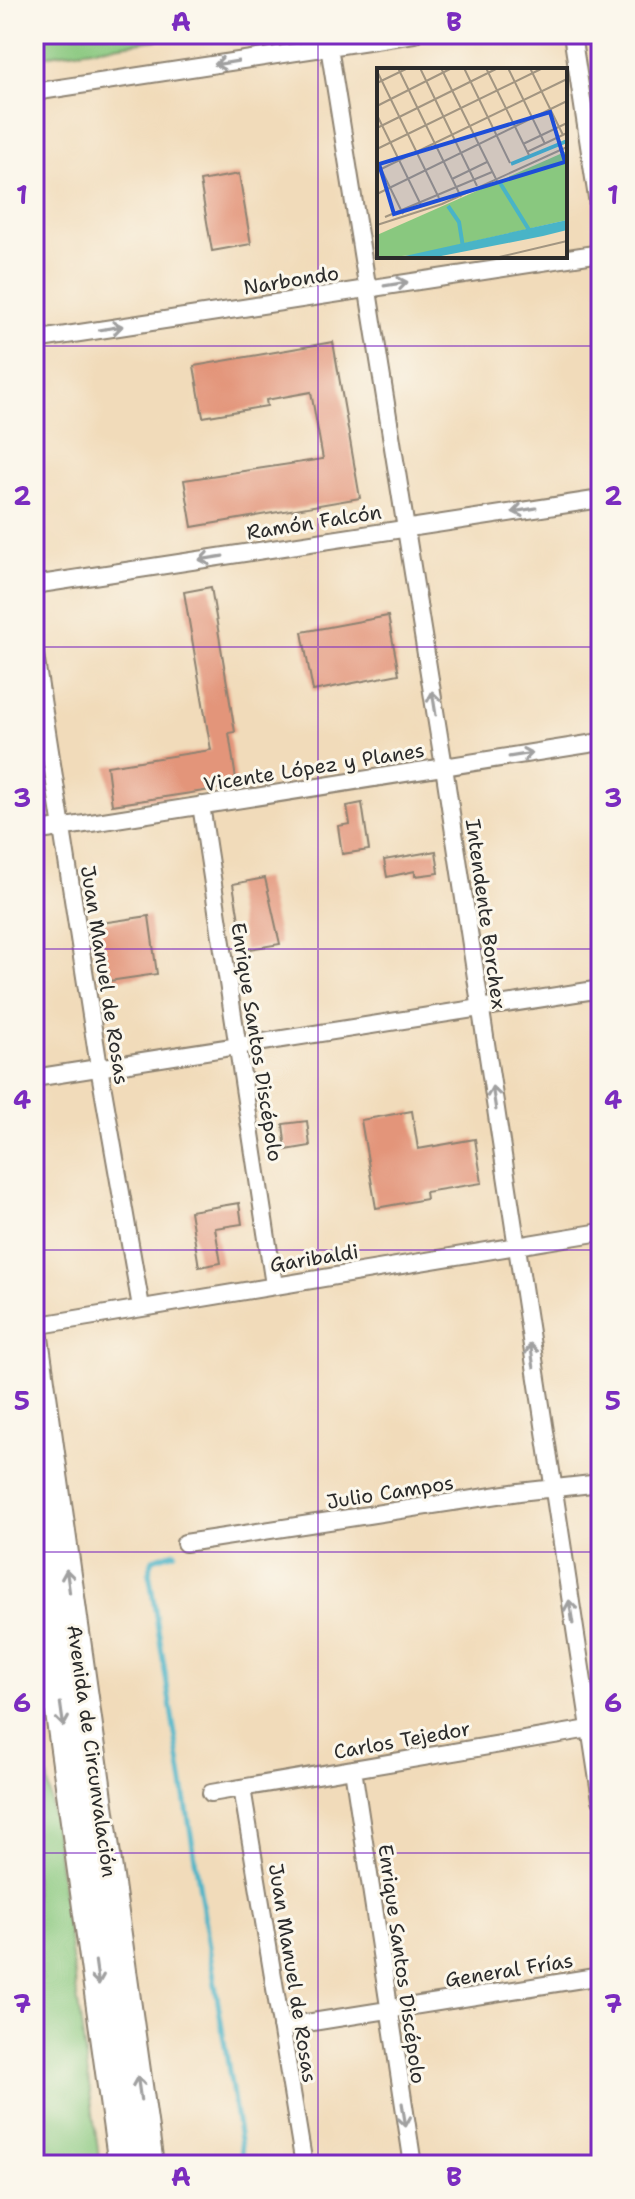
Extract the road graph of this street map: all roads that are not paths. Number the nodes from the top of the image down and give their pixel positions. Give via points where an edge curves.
1 (414, 34) edge
2 (572, 34) edge
3 (328, 41) edge
4 (34, 92) edge
5 (601, 224) edge
6 (601, 253) edge
7 (368, 289) junction
8 (34, 340) edge
9 (601, 499) edge
10 (406, 528) junction
11 (34, 585) edge
12 (34, 648) edge
13 (601, 742) edge
14 (444, 767) junction
15 (201, 805) junction
16 (62, 827) junction
17 (34, 832) edge
18 (601, 989) edge
19 (480, 1009) junction
20 (238, 1045) junction
21 (99, 1067) junction
22 (34, 1078) edge
23 (601, 1232) edge
24 (516, 1246) junction
25 (274, 1285) junction
26 (141, 1307) junction
27 (34, 1326) edge
28 (34, 1338) edge
29 (601, 1483) edge
30 (552, 1491) junction
31 (34, 1527) edge
32 (185, 1543) dead end
33 (595, 1728) edge
34 (353, 1769) junction
35 (242, 1788) junction
36 (211, 1793) dead end
37 (601, 1800) edge
38 (601, 1976) edge
39 (387, 2010) junction
40 (281, 2027) junction
41 (123, 2165) edge
42 (149, 2165) edge
43 (304, 2165) edge
44 (413, 2165) edge

1 - 3 street
2 - 5 street
3 -> 4 street
3 - 7 street, Intendente Borchex
7 -> 6 street, Narbondo
8 -> 7 street, Narbondo
7 - 10 street, Intendente Borchex
9 -> 10 street, Ramón Falcón
10 -> 11 street, Ramón Falcón
14 -> 10 street, Intendente Borchex
12 - 16 street, Juan Manuel de Rosas
14 -> 13 street, Vicente López y Planes
14 - 15 street, Vicente López y Planes
14 - 19 street, Intendente Borchex
15 - 16 street, Vicente López y Planes
15 - 20 street, Enrique Santos Discépolo
16 - 17 street, Vicente López y Planes
16 - 21 street, Juan Manuel de Rosas
18 - 19 street
19 - 20 street
24 -> 19 street, Intendente Borchex
20 - 21 street
20 - 25 street, Enrique Santos Discépolo
21 - 22 street
21 - 26 street, Juan Manuel de Rosas
23 - 24 street, Garibaldi
24 - 25 street, Garibaldi
30 -> 24 street, Intendente Borchex
25 - 26 street, Garibaldi
26 - 27 street, Garibaldi
42 -> 28 highway, Avenida de Circunvalación
29 - 30 street, Julio Campos
30 - 32 street, Julio Campos
33 -> 30 street, Intendente Borchex
31 -> 41 highway, Avenida de Circunvalación
33 - 34 street, Carlos Tejedor
33 - 37 street, Intendente Borchex
34 - 35 street, Carlos Tejedor
34 - 39 street, Enrique Santos Discépolo
35 - 36 street, Carlos Tejedor
35 - 40 street, Juan Manuel de Rosas
38 - 39 street, General Frías
39 - 40 street, General Frías
39 -> 44 street, Enrique Santos Discépolo
40 - 43 street, Juan Manuel de Rosas

